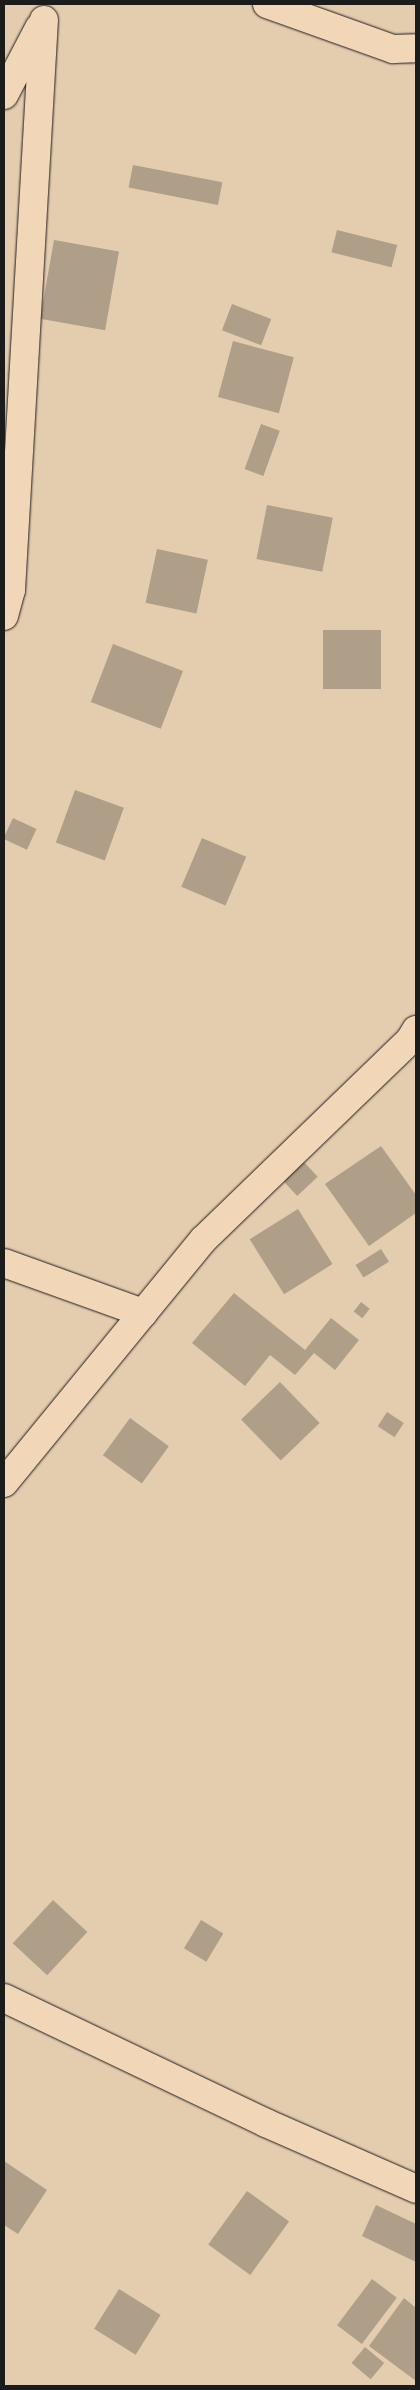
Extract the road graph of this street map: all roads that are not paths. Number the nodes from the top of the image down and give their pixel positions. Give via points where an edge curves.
1 (267, 4) edge
2 (46, 12) edge
3 (416, 48) edge
4 (4, 95) edge
5 (4, 616) edge
6 (416, 1030) edge
7 (4, 1263) edge
8 (143, 1313) junction
9 (4, 1483) edge
10 (4, 1998) edge
11 (416, 2189) edge

1 - 3 street via 393,49
2 - 4 street
2 - 5 street via 11,590
6 - 8 street via 410,1040 204,1240
7 - 8 street
8 - 9 street
10 - 11 street via 266,2123

